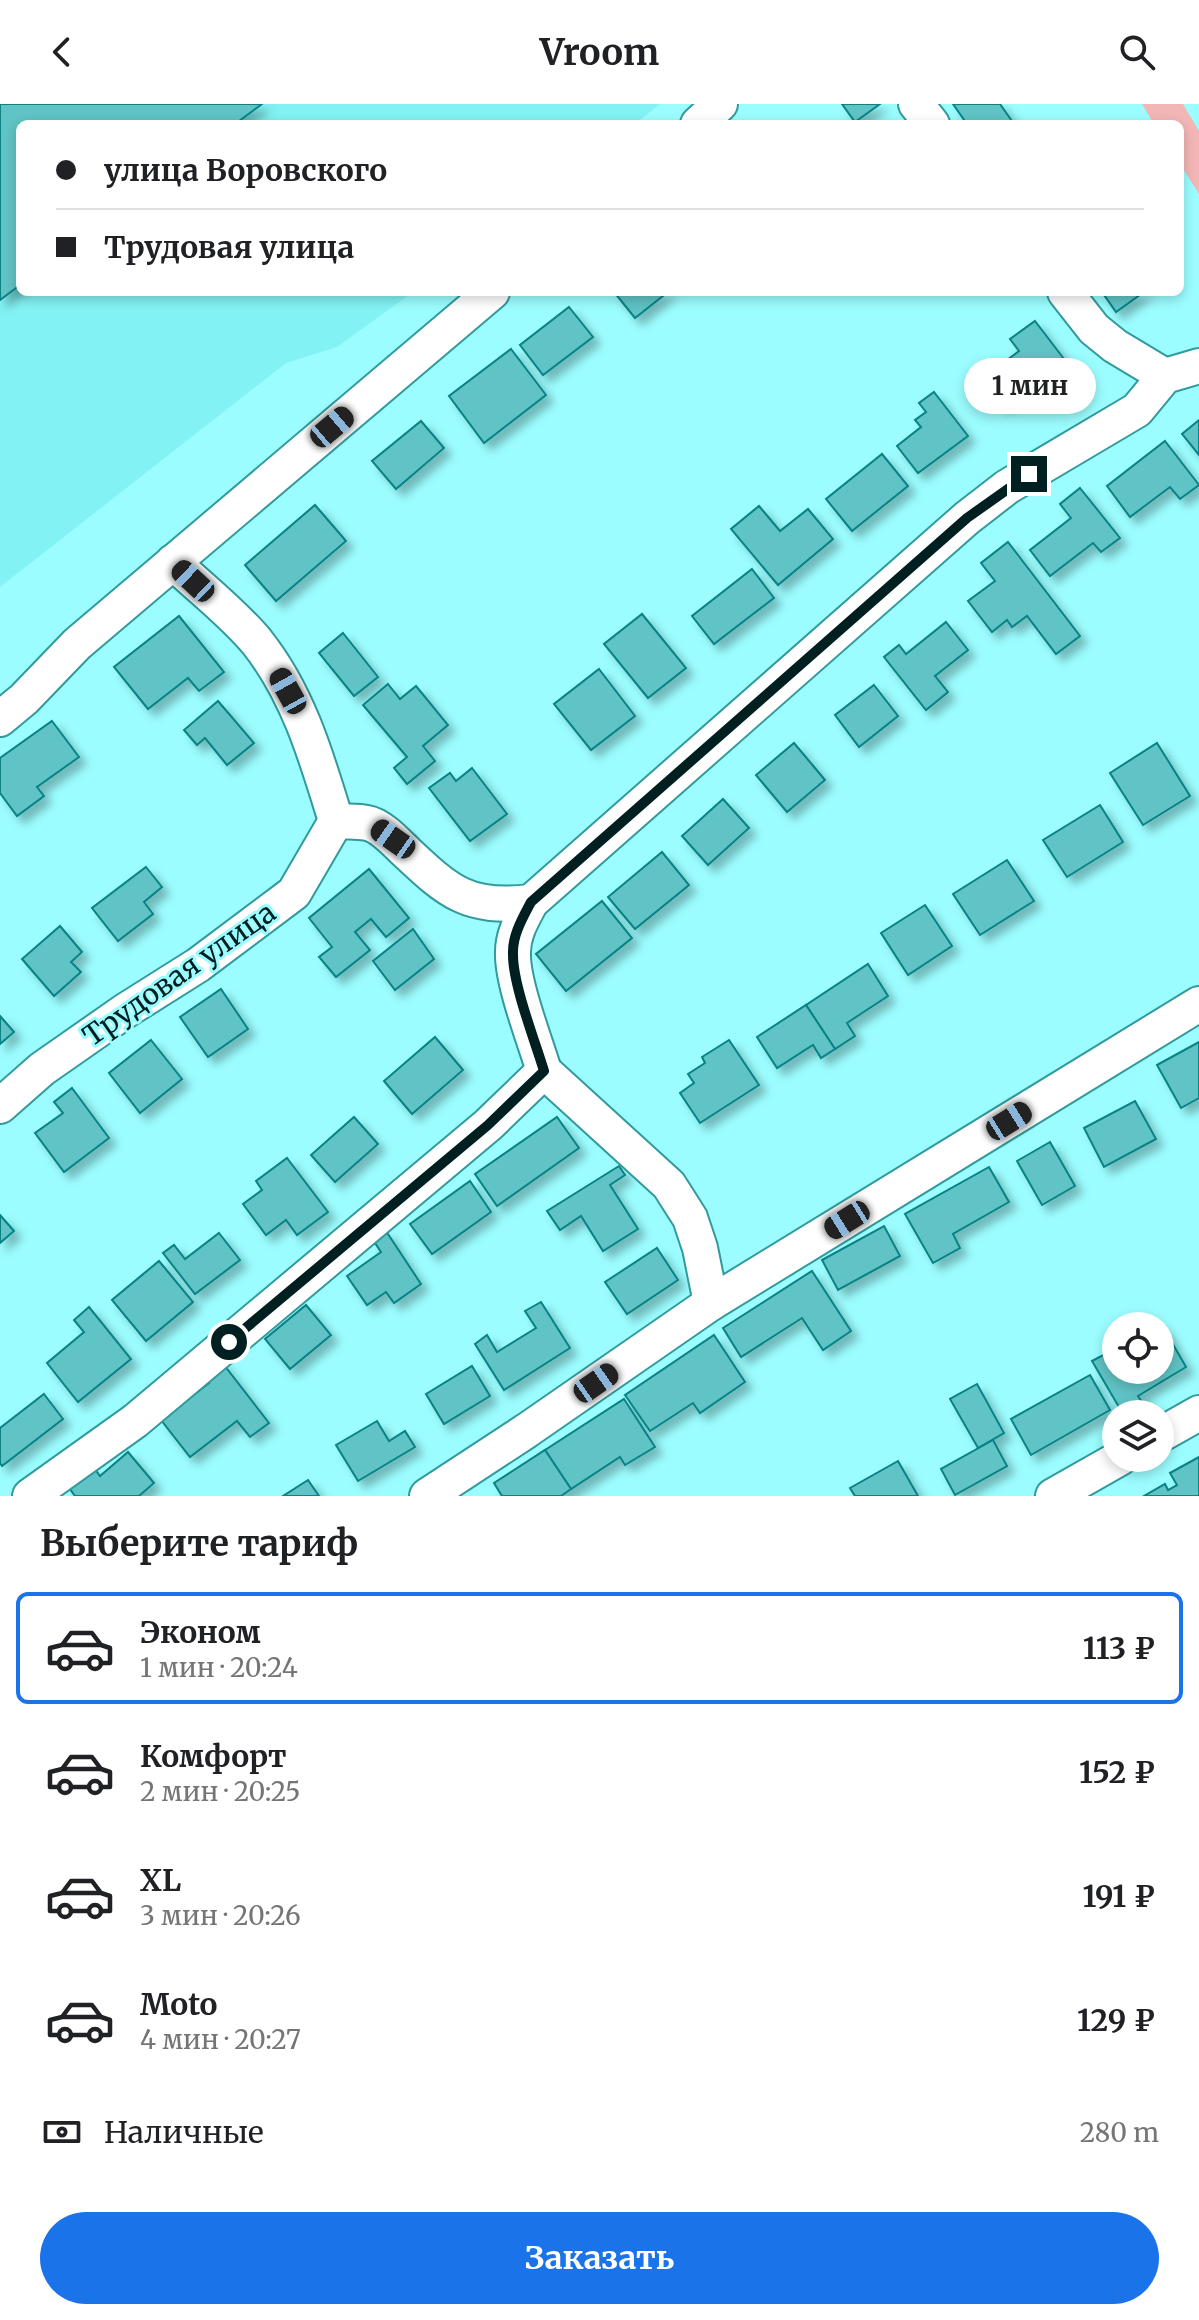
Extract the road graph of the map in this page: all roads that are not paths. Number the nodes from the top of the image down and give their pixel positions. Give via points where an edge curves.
1 (720, 104) edge
2 (916, 104) edge
3 (702, 120) edge
4 (929, 120) edge
5 (487, 296) edge
6 (1068, 296) edge
7 (1199, 366) edge
8 (1165, 376) junction
9 (173, 562) junction
10 (0, 719) edge
11 (336, 821) junction
12 (531, 902) junction
13 (1199, 1004) edge
14 (544, 1071) junction
15 (0, 1106) edge
16 (711, 1303) junction
17 (1199, 1413) edge
18 (1174, 1427) edge
19 (1102, 1468) edge
20 (30, 1496) edge
21 (427, 1496) edge
22 (1053, 1496) edge

1 - 3 street
2 - 4 street
5 - 9 street
6 - 8 street via 1094,329
7 - 8 street
8 - 12 street via 1137,410 1007,487 967,518
9 - 10 street
9 - 11 street via 274,665 302,718
11 - 12 street via 369,823 443,886 475,902
11 - 15 street, Трудовая улица via 294,893 42,1069
12 - 14 street via 517,930 513,955
13 - 16 street
14 - 16 street via 669,1185 690,1218
14 - 20 street via 488,1125 135,1421
16 - 21 street
17 - 18 street
19 - 22 street

